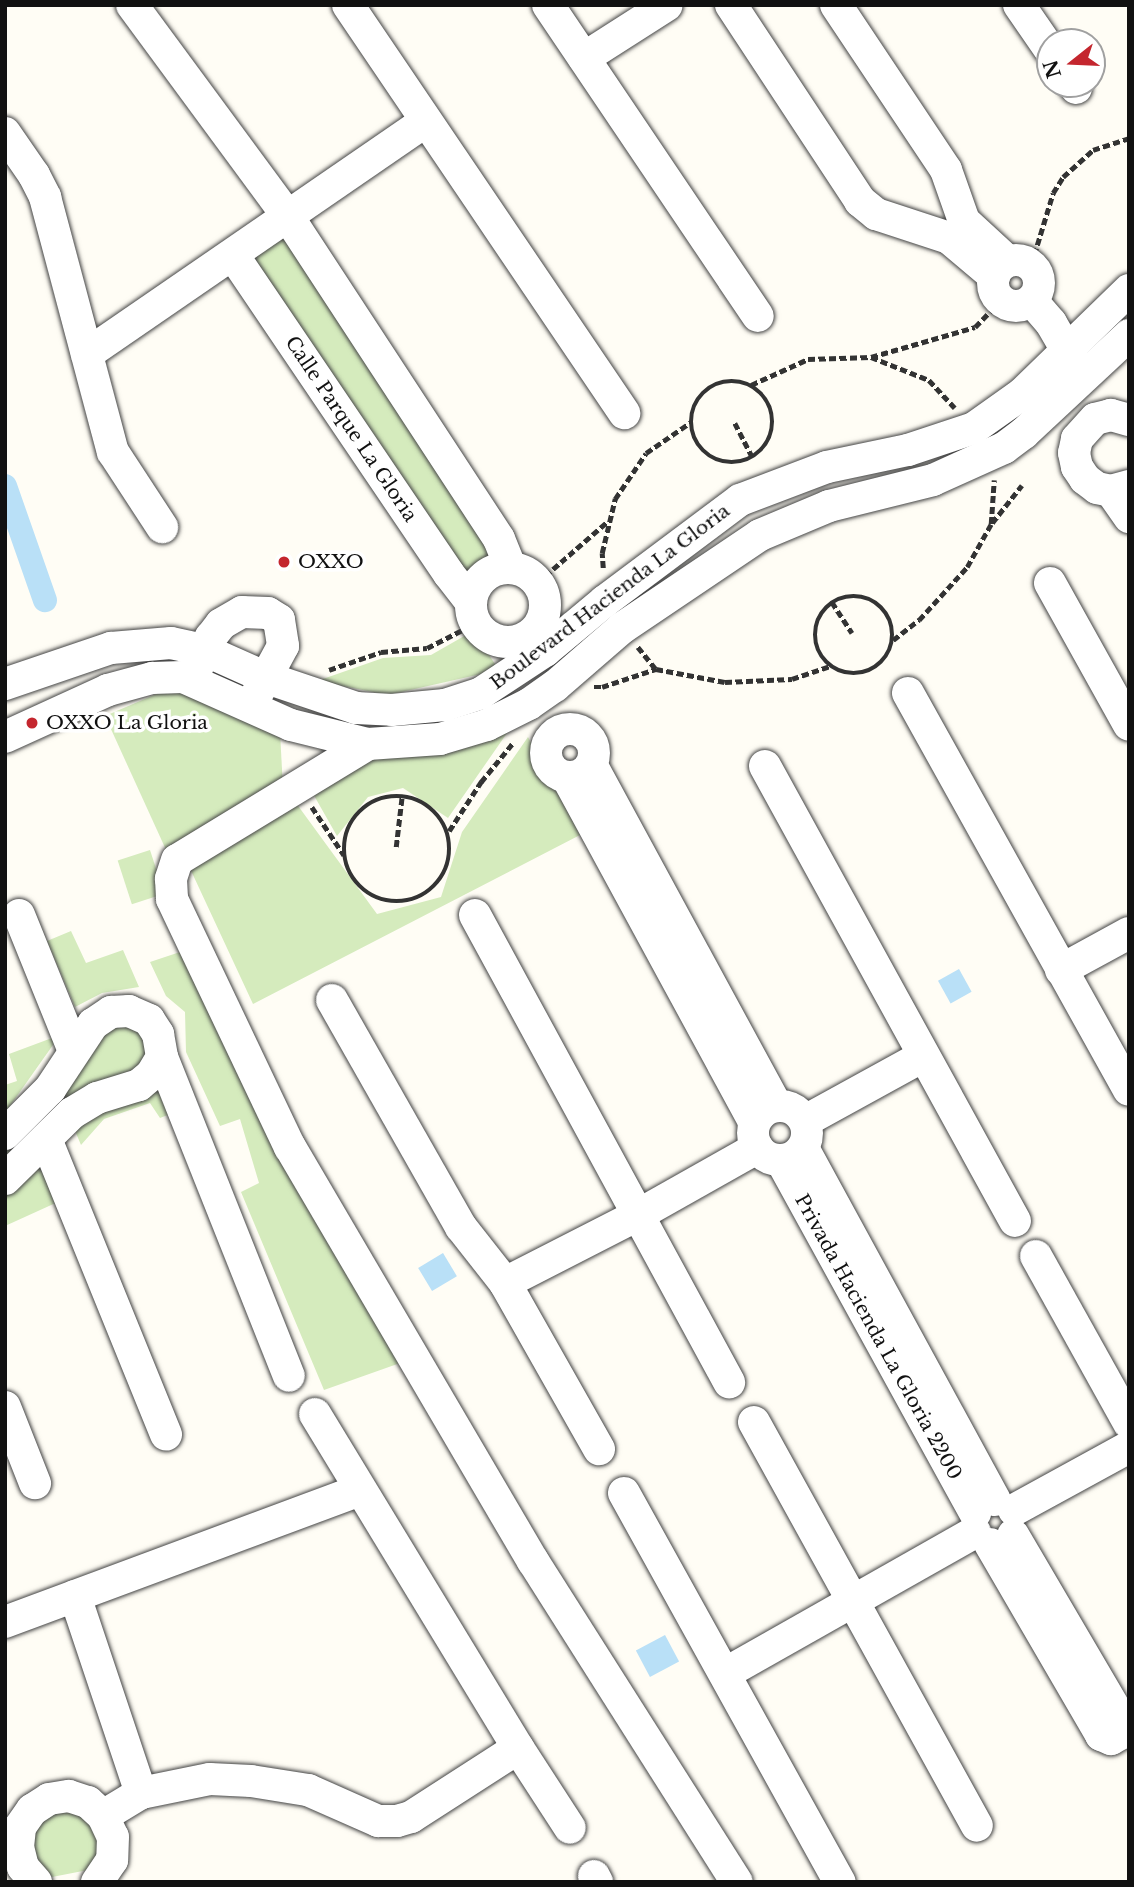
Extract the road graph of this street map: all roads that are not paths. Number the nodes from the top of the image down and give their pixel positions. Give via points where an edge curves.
1 (132, 5) edge
2 (348, 5) edge
3 (548, 5) edge
4 (667, 5) edge
5 (731, 5) edge
6 (836, 5) edge
7 (1019, 5) edge
8 (1036, 30) edge
9 (584, 58) junction
10 (426, 121) junction
11 (5, 133) edge
12 (287, 215) junction
13 (957, 229) junction
14 (233, 255) junction
15 (1129, 290) edge
16 (758, 316) dead end
17 (1129, 335) edge
18 (1067, 348) junction
19 (87, 354) junction
20 (1082, 377) junction
21 (624, 414) dead end
22 (1095, 419) junction
23 (1129, 420) edge
24 (1120, 489) edge
25 (1129, 517) edge
26 (162, 527) dead end
27 (524, 575) junction
28 (1050, 583) dead end
29 (479, 621) junction
30 (542, 638) junction
31 (204, 650) junction
32 (512, 674) junction
33 (192, 681) junction
34 (281, 683) junction
35 (5, 684) edge
36 (555, 686) junction
37 (908, 693) dead end
38 (529, 704) junction
39 (250, 706) junction
40 (1129, 726) edge
41 (558, 735) junction
42 (5, 737) edge
43 (368, 744) junction
44 (765, 766) dead end
45 (579, 772) junction
46 (19, 915) dead end
47 (475, 915) dead end
48 (1129, 933) edge
49 (1061, 970) junction
50 (332, 1000) dead end
51 (74, 1051) junction
52 (923, 1056) junction
53 (162, 1057) junction
54 (1129, 1090) edge
55 (5, 1134) edge
56 (779, 1134) junction
57 (46, 1139) junction
58 (5, 1179) edge
59 (638, 1215) junction
60 (1015, 1221) dead end
61 (1036, 1256) dead end
62 (505, 1283) junction
63 (289, 1376) dead end
64 (729, 1381) dead end
65 (5, 1407) edge
66 (315, 1414) dead end
67 (754, 1422) dead end
68 (1129, 1423) edge
69 (166, 1436) dead end
70 (1129, 1447) edge
71 (599, 1449) dead end
72 (35, 1483) dead end
73 (359, 1490) junction
74 (624, 1493) dead end
75 (994, 1522) junction
76 (75, 1596) junction
77 (853, 1602) junction
78 (5, 1622) edge
79 (726, 1673) junction
80 (518, 1748) junction
81 (141, 1793) junction
82 (103, 1816) junction
83 (977, 1826) dead end
84 (570, 1828) dead end
85 (109, 1874) edge
86 (23, 1877) edge
87 (737, 1882) edge
88 (840, 1882) edge

1 - 12 street
2 - 10 street
3 - 9 street
4 - 9 street
5 - 13 street via 860,201 876,214
6 - 13 street via 946,170
7 - 8 street
9 - 16 street
10 - 12 street
10 - 21 street
11 - 19 street via 45,197
12 - 14 street
12 - 27 street
13 - 18 street via 1013,281
14 - 19 street
14 - 29 street, Calle Parque La Gloria
15 - 18 street, Boulevard Hacienda La Gloria
17 - 20 street
18 - 20 street
18 - 30 street, Boulevard Hacienda La Gloria via 1021,394 974,428 908,450 827,467 740,500 605,601
19 - 26 street via 113,452
20 - 22 street
20 - 36 street via 1024,433 986,457 933,480 829,506 760,535 622,628
22 - 23 street via 1111,415
22 - 24 street via 1077,439 1077,467 1097,488
24 - 25 street
27 - 29 street via 496,570 484,577 475,588
27 - 30 street via 544,596
28 - 40 street
29 - 30 street via 512,642
29 - 32 street, Calle Parque La Gloria
30 - 32 street, Boulevard Hacienda La Gloria
30 - 36 street
31 - 33 street
31 - 34 street, Boulevard Hacienda La Gloria
31 - 34 street via 232,616 256,610 268,613 279,620 283,638
31 - 35 street, Boulevard Hacienda La Gloria via 171,643 111,648
32 - 34 street, Boulevard Hacienda La Gloria via 481,693 445,705 392,710 356,708
32 - 38 street, Calle Parque La Gloria
33 - 39 street
33 - 42 street via 152,678 119,687
34 - 39 street
36 - 38 street
36 - 41 street
37 - 49 street
38 - 41 street, Calle Parque La Gloria
38 - 43 street via 487,725 440,739
39 - 43 street via 290,724
41 - 45 street via 546,756 548,764 559,775
41 - 45 street via 577,729 591,740 594,748
43 - 87 street via 177,860 171,879 172,899 290,1147 533,1561
44 - 52 street
45 - 56 street, Privada Hacienda La Gloria 2200
46 - 51 street
47 - 59 street
48 - 49 street
49 - 54 street
50 - 62 street via 461,1227
51 - 53 street via 93,1024 111,1012 129,1011 149,1020 158,1034
51 - 55 street via 50,1089
52 - 56 street
52 - 60 street
53 - 57 street via 139,1085 97,1098 72,1112
53 - 63 street
56 - 59 street
56 - 75 street, Privada Hacienda La Gloria 2200
57 - 58 street
57 - 69 street
59 - 62 street
59 - 64 street
61 - 68 street
62 - 71 street
65 - 72 street
66 - 73 street
67 - 77 street
70 - 75 street
73 - 76 street
73 - 80 street
74 - 79 street
75 - 75 street, Privada Hacienda La Gloria 2200 via 1101,1735 1111,1739 1122,1733 1124,1724
75 - 77 street
76 - 78 street
76 - 81 street
77 - 79 street
77 - 83 street
79 - 88 street
80 - 81 street via 411,1817 397,1821 378,1821 308,1790 251,1781 210,1779
80 - 84 street
81 - 82 street
82 - 85 street via 113,1837
82 - 86 street via 88,1802 69,1797 49,1799 32,1810 20,1827

